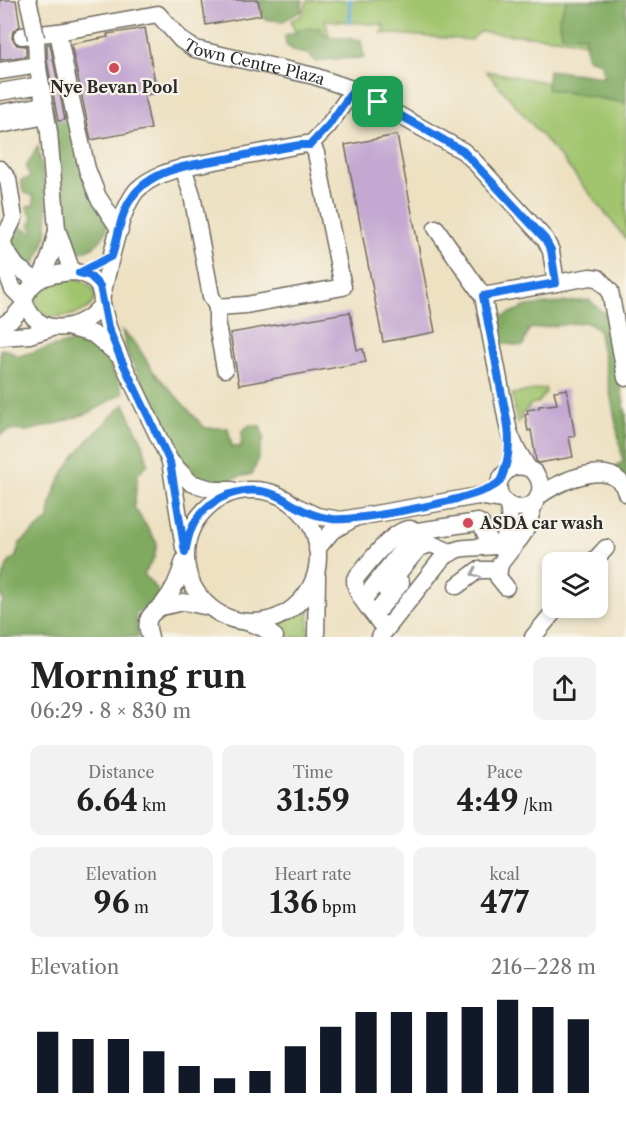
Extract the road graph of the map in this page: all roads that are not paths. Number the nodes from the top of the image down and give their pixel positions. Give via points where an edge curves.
1 (28, 0) edge
2 (58, 32) junction
3 (31, 39) junction
4 (0, 71) edge
5 (0, 82) edge
6 (354, 89) junction
7 (42, 90) junction
8 (0, 92) edge
9 (0, 104) edge
10 (0, 113) edge
11 (0, 125) edge
12 (310, 145) junction
13 (183, 167) junction
14 (0, 169) edge
15 (3, 228) edge
16 (436, 228) dead end
17 (57, 229) junction
18 (120, 230) junction
19 (6, 250) junction
20 (112, 256) junction
21 (75, 272) junction
22 (39, 279) junction
23 (556, 283) junction
24 (483, 296) junction
25 (102, 299) junction
26 (25, 302) junction
27 (217, 307) junction
28 (0, 327) edge
29 (59, 327) junction
30 (0, 337) edge
31 (121, 359) junction
32 (225, 369) dead end
33 (626, 378) edge
34 (509, 432) junction
35 (170, 462) junction
36 (531, 470) junction
37 (500, 479) junction
38 (568, 479) junction
39 (243, 490) junction
40 (626, 493) edge
41 (462, 498) junction
42 (537, 499) junction
43 (505, 503) junction
44 (295, 506) junction
45 (354, 519) junction
46 (426, 539) junction
47 (492, 542) junction
48 (517, 542) junction
49 (606, 548) dead end
50 (602, 552) edge
51 (451, 553) junction
52 (185, 554) junction
53 (317, 558) junction
54 (498, 570) junction
55 (457, 586) dead end
56 (506, 586) dead end
57 (366, 604) junction
58 (161, 607) junction
59 (209, 607) junction
60 (549, 618) edge
61 (245, 621) junction
62 (382, 634) edge
63 (150, 637) edge
64 (275, 637) edge
65 (316, 637) edge
66 (533, 637) edge

1 - 3 street, bridge
2 - 3 street, Town Centre Plaza
2 - 6 street, Town Centre Plaza via 158,14 181,40 195,49
2 - 18 street via 87,169 98,197
3 - 7 street
4 - 7 street
5 - 7 street
6 - 12 street
6 - 23 street, Town Centre Plaza via 472,159 545,239 551,250
7 - 8 street
7 - 9 street
7 - 10 street
7 - 11 street
7 - 17 street
12 - 13 street
12 - 27 street via 316,153 343,287
13 - 18 street via 161,174 137,190 126,208
13 - 27 street via 211,296
14 - 15 street via 8,179 14,218
15 - 19 street
16 - 24 street
17 - 21 street
17 - 22 street
18 - 20 street
19 - 22 street via 17,267
19 - 26 street via 7,274 13,289
20 - 21 street
20 - 25 street
21 - 22 street
21 - 25 street via 95,280
22 - 26 street via 31,286
23 - 24 street
23 - 33 street via 590,277 604,282 610,291
24 - 34 street
25 - 29 street via 88,319
25 - 31 street
26 - 28 street
26 - 29 street via 35,320
27 - 32 street
29 - 30 street
29 - 31 street via 93,334
31 - 35 street
34 - 36 street
34 - 37 street via 507,461
35 - 39 street via 191,483 202,488
35 - 52 street
36 - 37 street via 516,466
36 - 38 street
36 - 42 street via 540,483
37 - 41 street via 477,494
37 - 43 street via 498,488
38 - 40 street via 603,473 621,482
38 - 42 street
39 - 44 street via 262,490
39 - 52 street via 222,497 203,510 191,530
41 - 43 street via 478,496
41 - 45 street
42 - 43 street via 519,509
42 - 48 street
43 - 47 street via 510,520 508,529 504,538
44 - 45 street via 329,519
44 - 53 street via 314,533
45 - 53 street via 332,531
46 - 47 street via 478,522
46 - 51 street
46 - 57 street
46 - 57 street via 404,535
47 - 48 street
47 - 51 street
48 - 54 street
49 - 50 street
51 - 62 street via 440,561
52 - 58 street via 176,585
52 - 59 street via 192,584
53 - 61 street via 312,582 292,608 261,621
53 - 65 street
54 -> 55 street via 477,570
54 - 56 street via 498,577
57 - 62 street
58 - 59 street via 184,602
58 - 63 street via 150,616
59 - 61 street via 226,617
60 - 66 street
61 - 64 street

